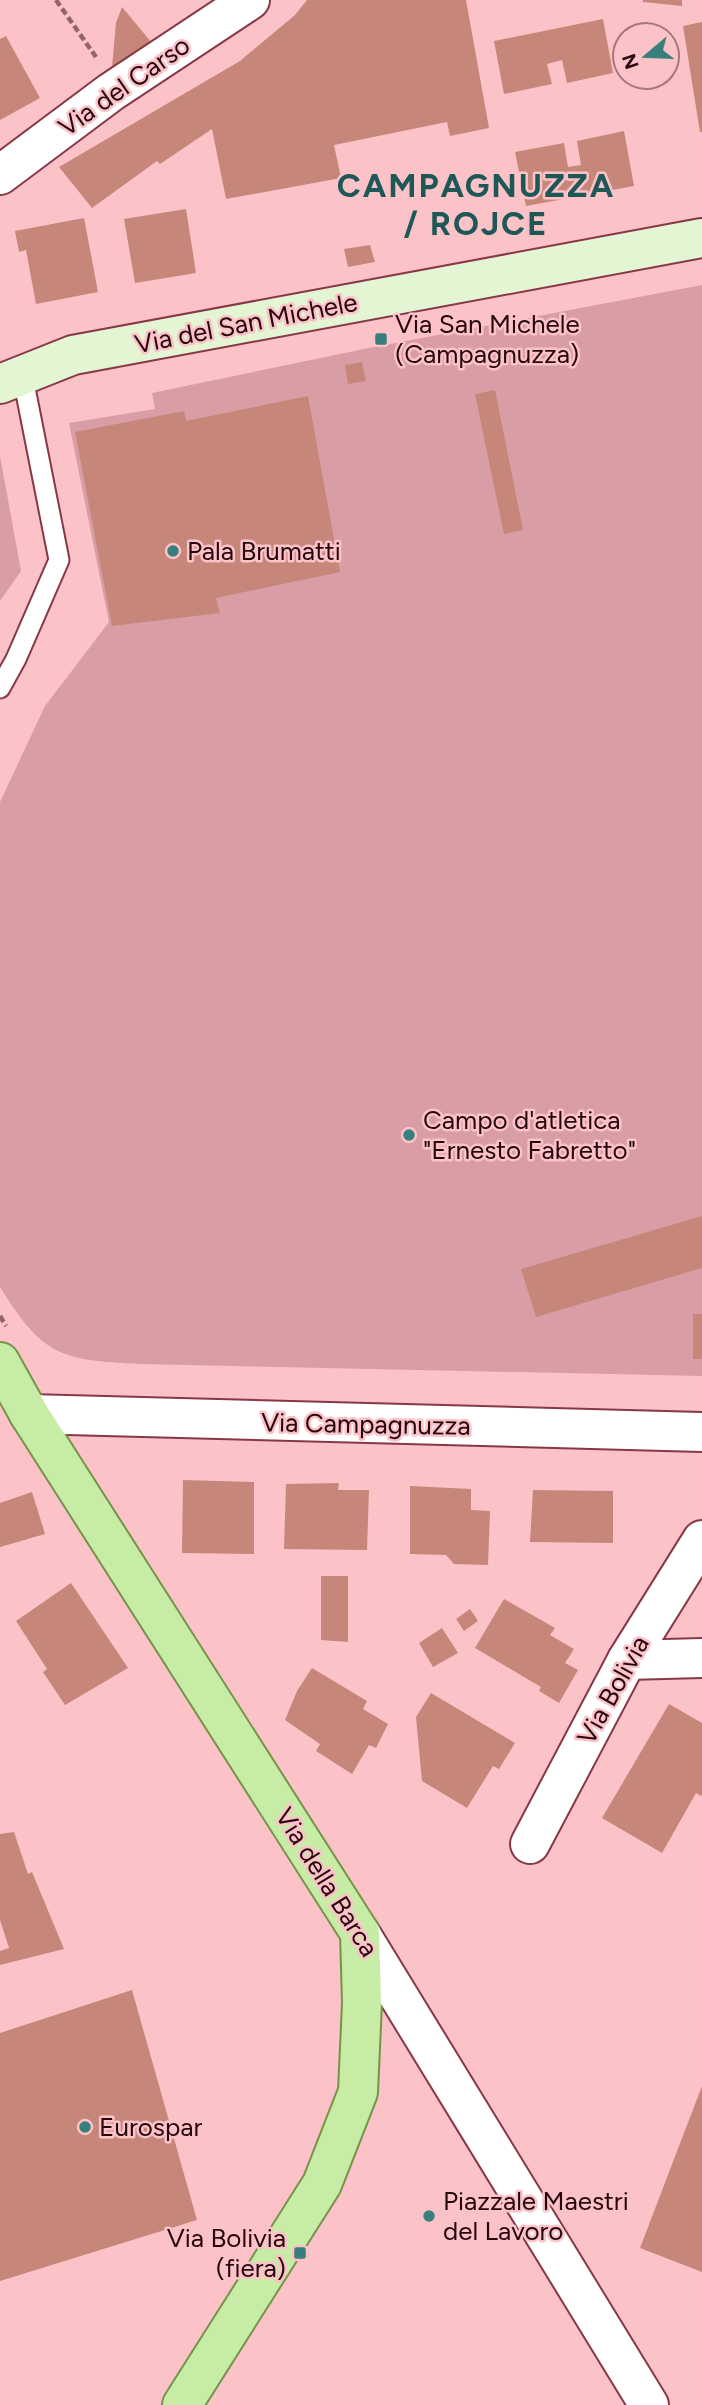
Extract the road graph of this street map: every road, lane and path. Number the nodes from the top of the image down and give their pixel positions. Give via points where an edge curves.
1 (57, 0) edge
2 (250, 0) edge
3 (111, 92) junction
4 (0, 175) edge
5 (702, 238) edge
6 (11, 379) edge
7 (0, 688) edge
8 (0, 1362) edge
9 (29, 1414) junction
10 (702, 1432) edge
11 (702, 1540) edge
12 (702, 1658) edge
13 (627, 1660) junction
14 (530, 1844) dead end
15 (360, 1933) junction
16 (182, 2405) edge
17 (649, 2405) edge

1 - 3 path via 94,55
2 - 3 street, Via del Carso
3 - 4 street, Via del Carso
5 - 6 main road, Via del San Michele via 73,355
6 - 7 lane via 59,560
8 - 9 main road, Via della Barca
9 - 10 street, Via Campagnuzza
9 - 15 main road, Via della Barca
11 - 13 street, Via Bolivia
12 - 13 street
13 - 14 street, Via Bolivia
15 - 16 main road via 358,2092 322,2184
15 - 17 street, Via della Barca

